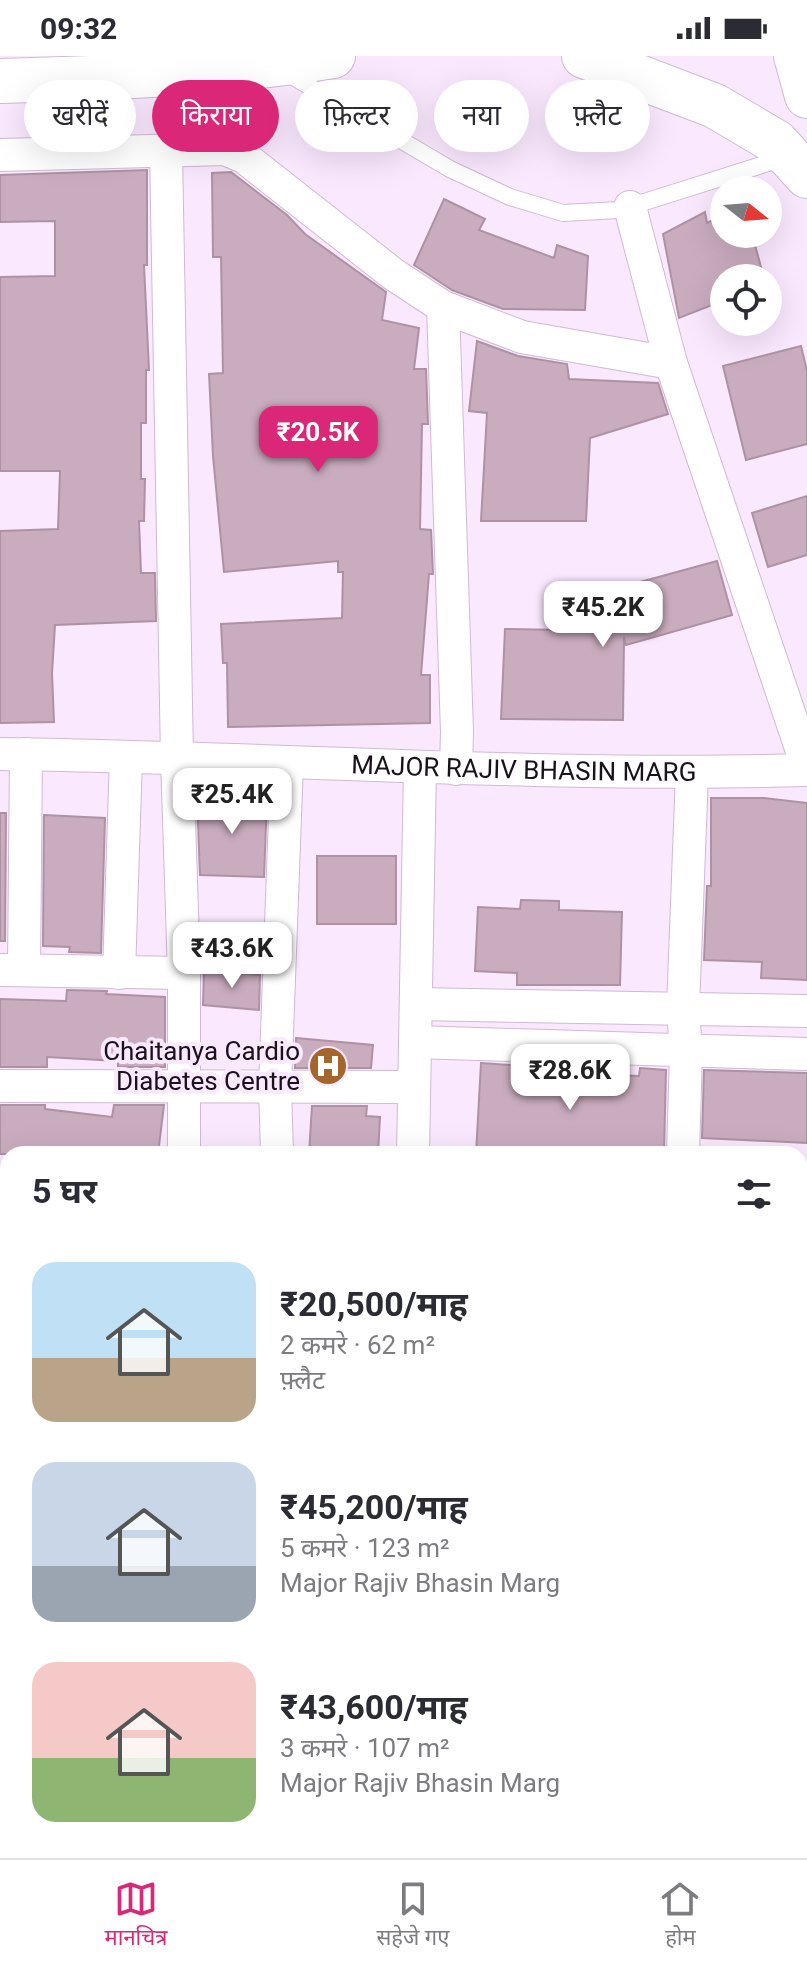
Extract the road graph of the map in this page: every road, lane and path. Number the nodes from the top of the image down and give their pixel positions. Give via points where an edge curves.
1 (333, 56) edge
2 (584, 56) edge
3 (796, 56) edge
4 (280, 61) edge
5 (0, 81) edge
6 (807, 96) edge
7 (152, 151) edge
8 (166, 152) edge
9 (230, 152) edge
10 (0, 155) edge
11 (798, 166) edge
12 (630, 207) junction
13 (443, 307) junction
14 (671, 363) junction
15 (13, 754) edge
16 (126, 757) junction
17 (177, 758) junction
18 (287, 763) junction
19 (420, 768) junction
20 (807, 768) edge
21 (456, 769) junction
22 (692, 773) junction
23 (12, 970) edge
24 (119, 973) junction
25 (184, 973) junction
26 (416, 1004) junction
27 (683, 1008) junction
28 (807, 1011) edge
29 (415, 1042) junction
30 (686, 1053) junction
31 (807, 1054) edge
32 (0, 1086) edge
33 (183, 1086) junction
34 (275, 1086) junction
35 (414, 1087) junction
36 (184, 1146) edge
37 (277, 1146) edge
38 (413, 1146) edge
39 (683, 1146) edge

1 - 4 main road
2 - 11 main road via 715,106 776,142
3 - 6 main road
4 - 5 main road via 130,78
4 - 12 lane via 450,169 510,197 563,213
7 - 10 street
8 - 17 street
9 - 13 street
11 - 12 lane
12 - 14 street
13 - 14 street via 522,337
13 - 21 street
14 - 20 street
15 - 16 street, MAJOR RAJIV BHASIN MARG
15 - 23 street
16 - 17 street, MAJOR RAJIV BHASIN MARG
16 - 24 street
17 - 18 street, MAJOR RAJIV BHASIN MARG
17 - 25 street
18 - 19 street, MAJOR RAJIV BHASIN MARG
18 - 34 street
19 - 21 street, MAJOR RAJIV BHASIN MARG
19 - 26 street
20 - 22 street, MAJOR RAJIV BHASIN MARG
21 - 22 street, MAJOR RAJIV BHASIN MARG
22 - 27 street
23 - 24 street
24 - 25 street
25 - 33 street
26 - 27 street
26 - 29 street
27 - 28 street
27 - 30 street
29 - 30 street
29 - 35 street
30 - 31 street
30 - 39 street
32 - 33 street
33 - 34 street
33 - 36 street
34 - 35 street
34 - 37 street
35 - 38 street

